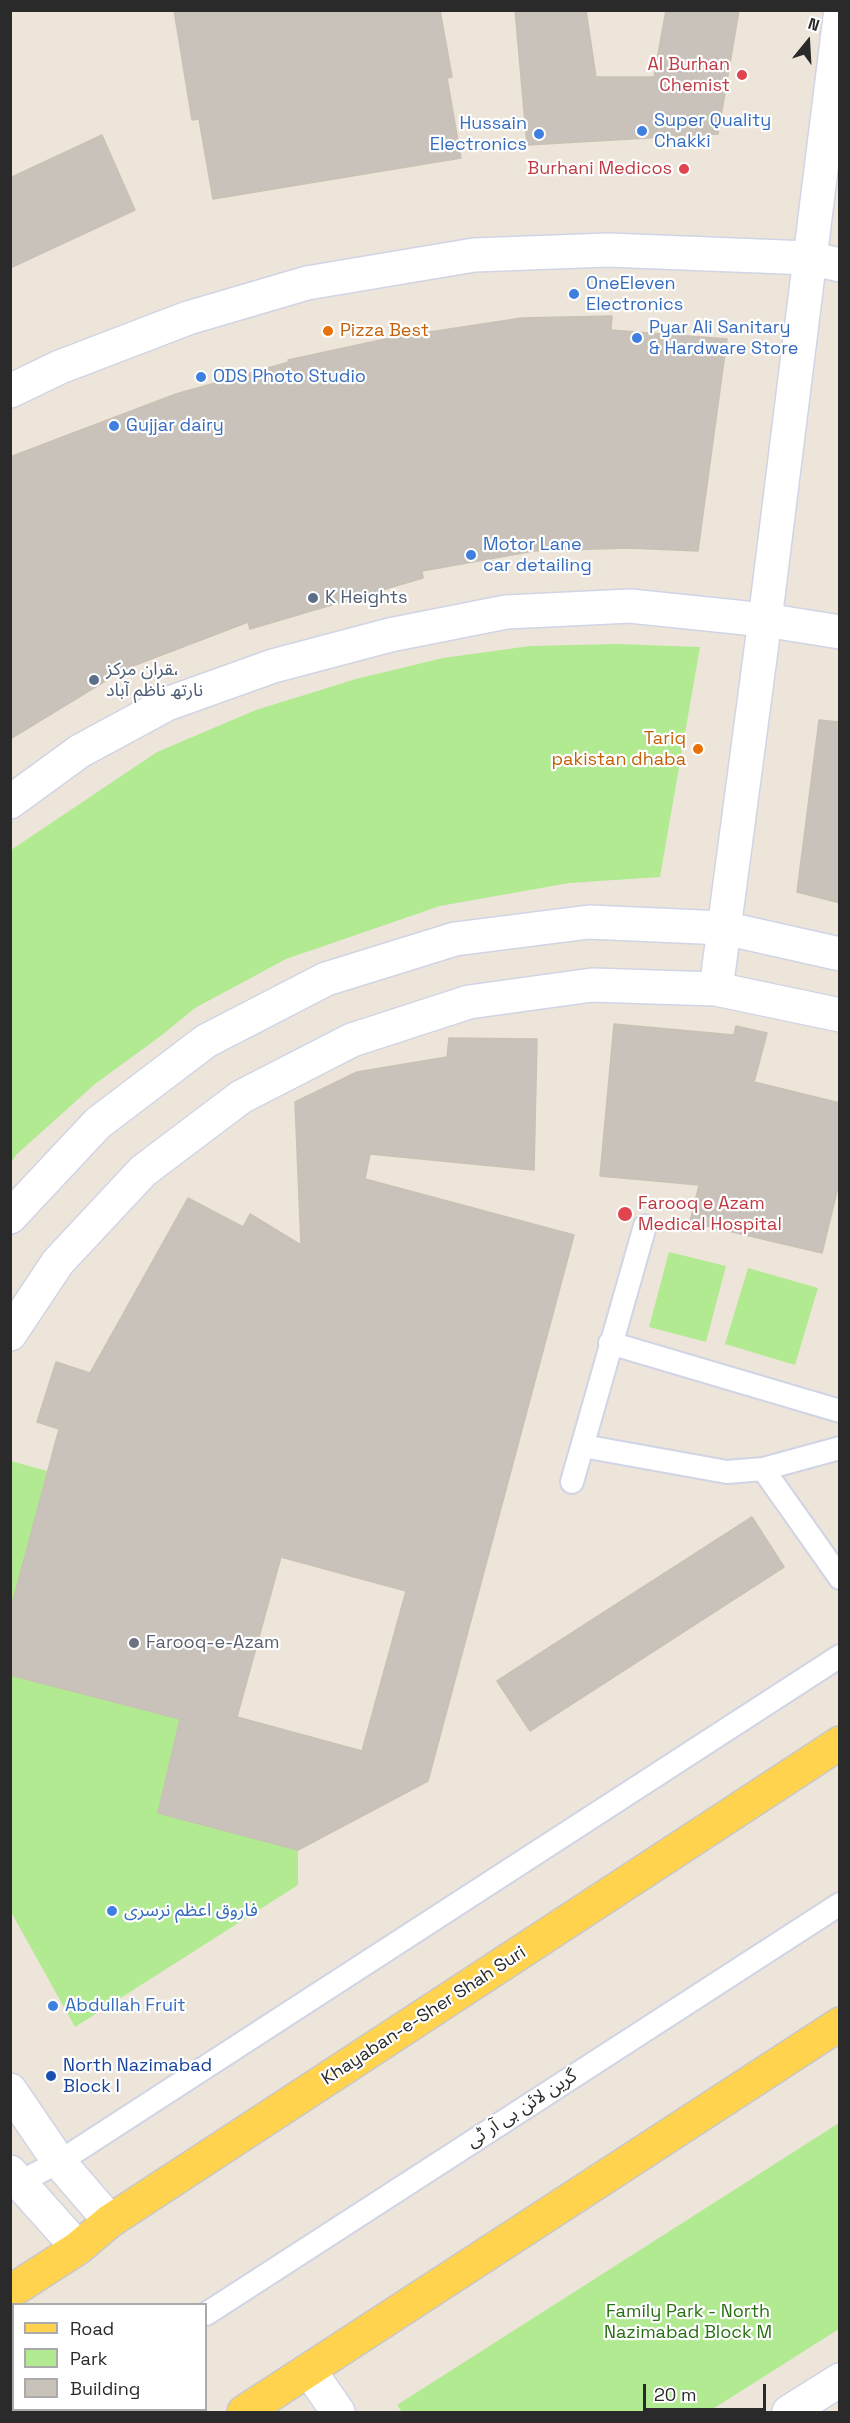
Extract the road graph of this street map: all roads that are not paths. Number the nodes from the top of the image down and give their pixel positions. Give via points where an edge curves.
1 (840, 17) edge
2 (824, 261) edge
3 (10, 391) edge
4 (765, 620) junction
5 (840, 632) edge
6 (10, 802) edge
7 (724, 928) junction
8 (840, 954) edge
9 (717, 989) junction
10 (840, 1015) edge
11 (10, 1217) edge
12 (645, 1226) dead end
13 (10, 1334) edge
14 (610, 1343) junction
15 (840, 1411) edge
16 (583, 1446) junction
17 (840, 1448) edge
18 (763, 1469) junction
19 (572, 1482) dead end
20 (840, 1578) edge
21 (840, 1656) edge
22 (840, 1743) edge
23 (840, 1904) edge
24 (840, 2024) edge
25 (10, 2090) edge
26 (58, 2162) junction
27 (13, 2180) edge
28 (110, 2221) junction
29 (78, 2248) junction
30 (10, 2292) edge
31 (207, 2313) edge
32 (309, 2370) junction
33 (840, 2380) edge
34 (250, 2411) edge
35 (338, 2412) edge
36 (789, 2412) edge

1 - 2 street
2 - 3 street via 608,250 474,255 441,260 308,283 188,318 60,367
2 - 4 street
4 - 5 street
4 - 6 street via 630,606 506,612 390,635 273,666 167,704 80,751
4 - 7 street
7 - 8 street
7 - 9 street
7 - 11 street via 589,922 455,939 326,980 206,1041 98,1123
9 - 10 street
9 - 13 street via 592,985 536,992 470,1002 352,1040 241,1097 143,1171 58,1262
12 - 14 lane
14 - 15 lane
14 - 16 lane
16 - 18 lane via 727,1472
16 - 19 lane
17 - 18 lane
18 - 20 lane
21 - 26 lane
22 - 28 main road, Khayaban-e-Sher Shah Suri
23 - 31 lane, گرین لائن بی آر ٹی
24 - 32 main road
25 - 26 street
26 - 27 lane
26 - 28 street
27 - 29 street
28 - 29 main road, Khayaban-e-Sher Shah Suri
29 - 30 main road, Khayaban-e-Sher Shah Suri
32 - 34 main road
32 - 35 street
33 - 36 street

